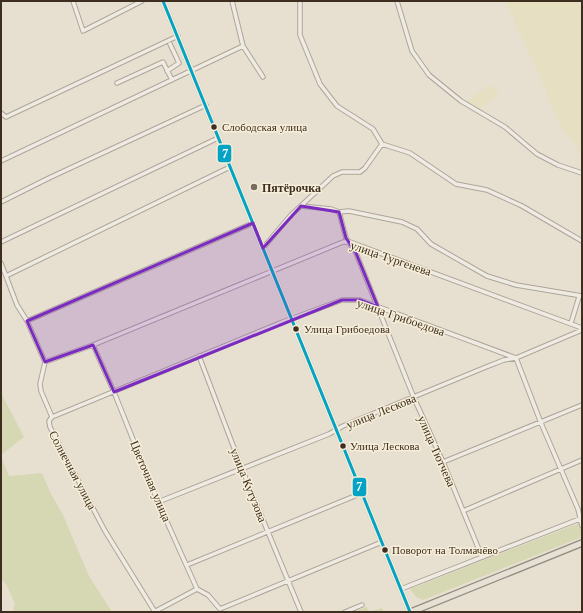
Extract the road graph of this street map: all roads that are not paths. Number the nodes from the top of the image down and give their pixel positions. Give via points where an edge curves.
1 (73, 1) edge
2 (142, 1) edge
3 (163, 1) edge
4 (232, 1) edge
5 (300, 1) edge
6 (397, 1) edge
7 (178, 36) junction
8 (170, 44) dead end
9 (243, 46) junction
10 (167, 71) junction
11 (192, 71) junction
12 (263, 77) dead end
13 (172, 80) junction
14 (117, 83) dead end
15 (206, 105) junction
16 (1, 113) edge
17 (218, 138) junction
18 (382, 144) junction
19 (1, 161) edge
20 (230, 167) junction
21 (582, 173) edge
22 (1, 202) edge
23 (301, 206) junction
24 (339, 212) junction
25 (252, 223) junction
26 (582, 241) edge
27 (1, 242) edge
28 (350, 242) junction
29 (263, 248) junction
30 (1, 263) edge
31 (272, 272) junction
32 (6, 276) junction
33 (581, 296) edge
34 (378, 308) junction
35 (291, 320) junction
36 (28, 321) junction
37 (570, 323) junction
38 (582, 329) edge
39 (93, 345) junction
40 (199, 356) junction
41 (516, 358) junction
42 (45, 362) junction
43 (114, 392) junction
44 (414, 398) junction
45 (582, 405) edge
46 (52, 417) junction
47 (540, 423) junction
48 (336, 429) junction
49 (582, 460) edge
50 (443, 462) junction
51 (242, 469) junction
52 (560, 469) junction
53 (362, 493) junction
54 (158, 502) junction
55 (463, 511) junction
56 (581, 518) edge
57 (582, 526) edge
58 (268, 532) junction
59 (382, 542) junction
60 (582, 543) edge
61 (482, 557) junction
62 (187, 565) junction
63 (288, 580) junction
64 (197, 589) junction
65 (401, 589) junction
66 (362, 605) dead end
67 (154, 612) edge
68 (301, 612) edge
69 (345, 612) edge
70 (411, 612) edge

1 - 2 street via 83,31
3 - 7 street
4 - 9 street
5 - 18 street via 300,35 320,84 337,106 373,130
6 - 21 street via 412,51 429,75 461,101 505,127 537,154
7 - 11 street
7 - 16 street via 6,117
8 - 10 street via 179,64
9 - 11 street
9 - 12 street
10 - 13 street
10 - 14 street via 163,62
11 - 13 street
11 - 15 street
13 - 19 street
15 - 17 street
15 - 22 street
17 - 20 street
17 - 27 street
18 - 23 street via 360,172 342,172 333,176
18 - 26 street via 410,153 456,184 487,190 522,206
20 - 25 street
20 - 32 street
23 - 24 street
23 - 29 street
24 - 28 street, улица Тютчева via 346,238
24 - 33 street via 350,211 402,222 417,229 432,244 487,276 516,285
25 - 29 street
25 - 36 street
28 - 31 street, улица Тургенева via 343,242
28 - 34 street, улица Тютчева
28 - 37 street, улица Тургенева
29 - 31 street
30 - 32 street
31 - 35 street
31 - 39 street, улица Тургенева
32 - 36 street via 17,305
33 - 37 street
34 - 35 street, улица Грибоедова via 360,300 348,299
34 - 41 street, улица Грибоедова
34 - 44 street, улица Тютчева
35 - 40 street, улица Грибоедова
35 - 48 street
36 - 42 street
37 - 38 street, улица Тургенева
38 - 41 street, улица Лескова
39 - 42 street, улица Тургенева
39 - 43 street, Цветочная улица
40 - 43 street, улица Грибоедова
40 - 51 street, улица Кутузова
41 - 44 street, улица Лескова via 486,367
41 - 47 street
42 - 46 street, Солнечная улица via 40,384
43 - 46 street, улица Грибоедова
43 - 54 street, Цветочная улица
44 - 48 street, улица Лескова
44 - 50 street, улица Тютчева
45 - 47 street
46 - 67 street, Солнечная улица via 49,421 50,427 60,448
47 - 50 street
47 - 52 street
48 - 51 street, улица Лескова
48 - 53 street
49 - 52 street
50 - 55 street, улица Тютчева
51 - 54 street, улица Лескова
51 - 58 street, улица Кутузова
52 - 55 street
52 - 56 street
53 - 58 street
53 - 59 street
54 - 62 street, Цветочная улица
55 - 61 street, улица Тютчева
56 - 57 street
56 - 61 street
58 - 62 street
58 - 63 street, улица Кутузова
59 - 63 street
59 - 65 street
60 - 70 main road
61 - 65 street
62 - 64 street, Цветочная улица
63 - 64 street via 220,609 208,595
63 - 68 street, улица Кутузова
64 - 67 street
65 - 70 street
66 - 69 street

